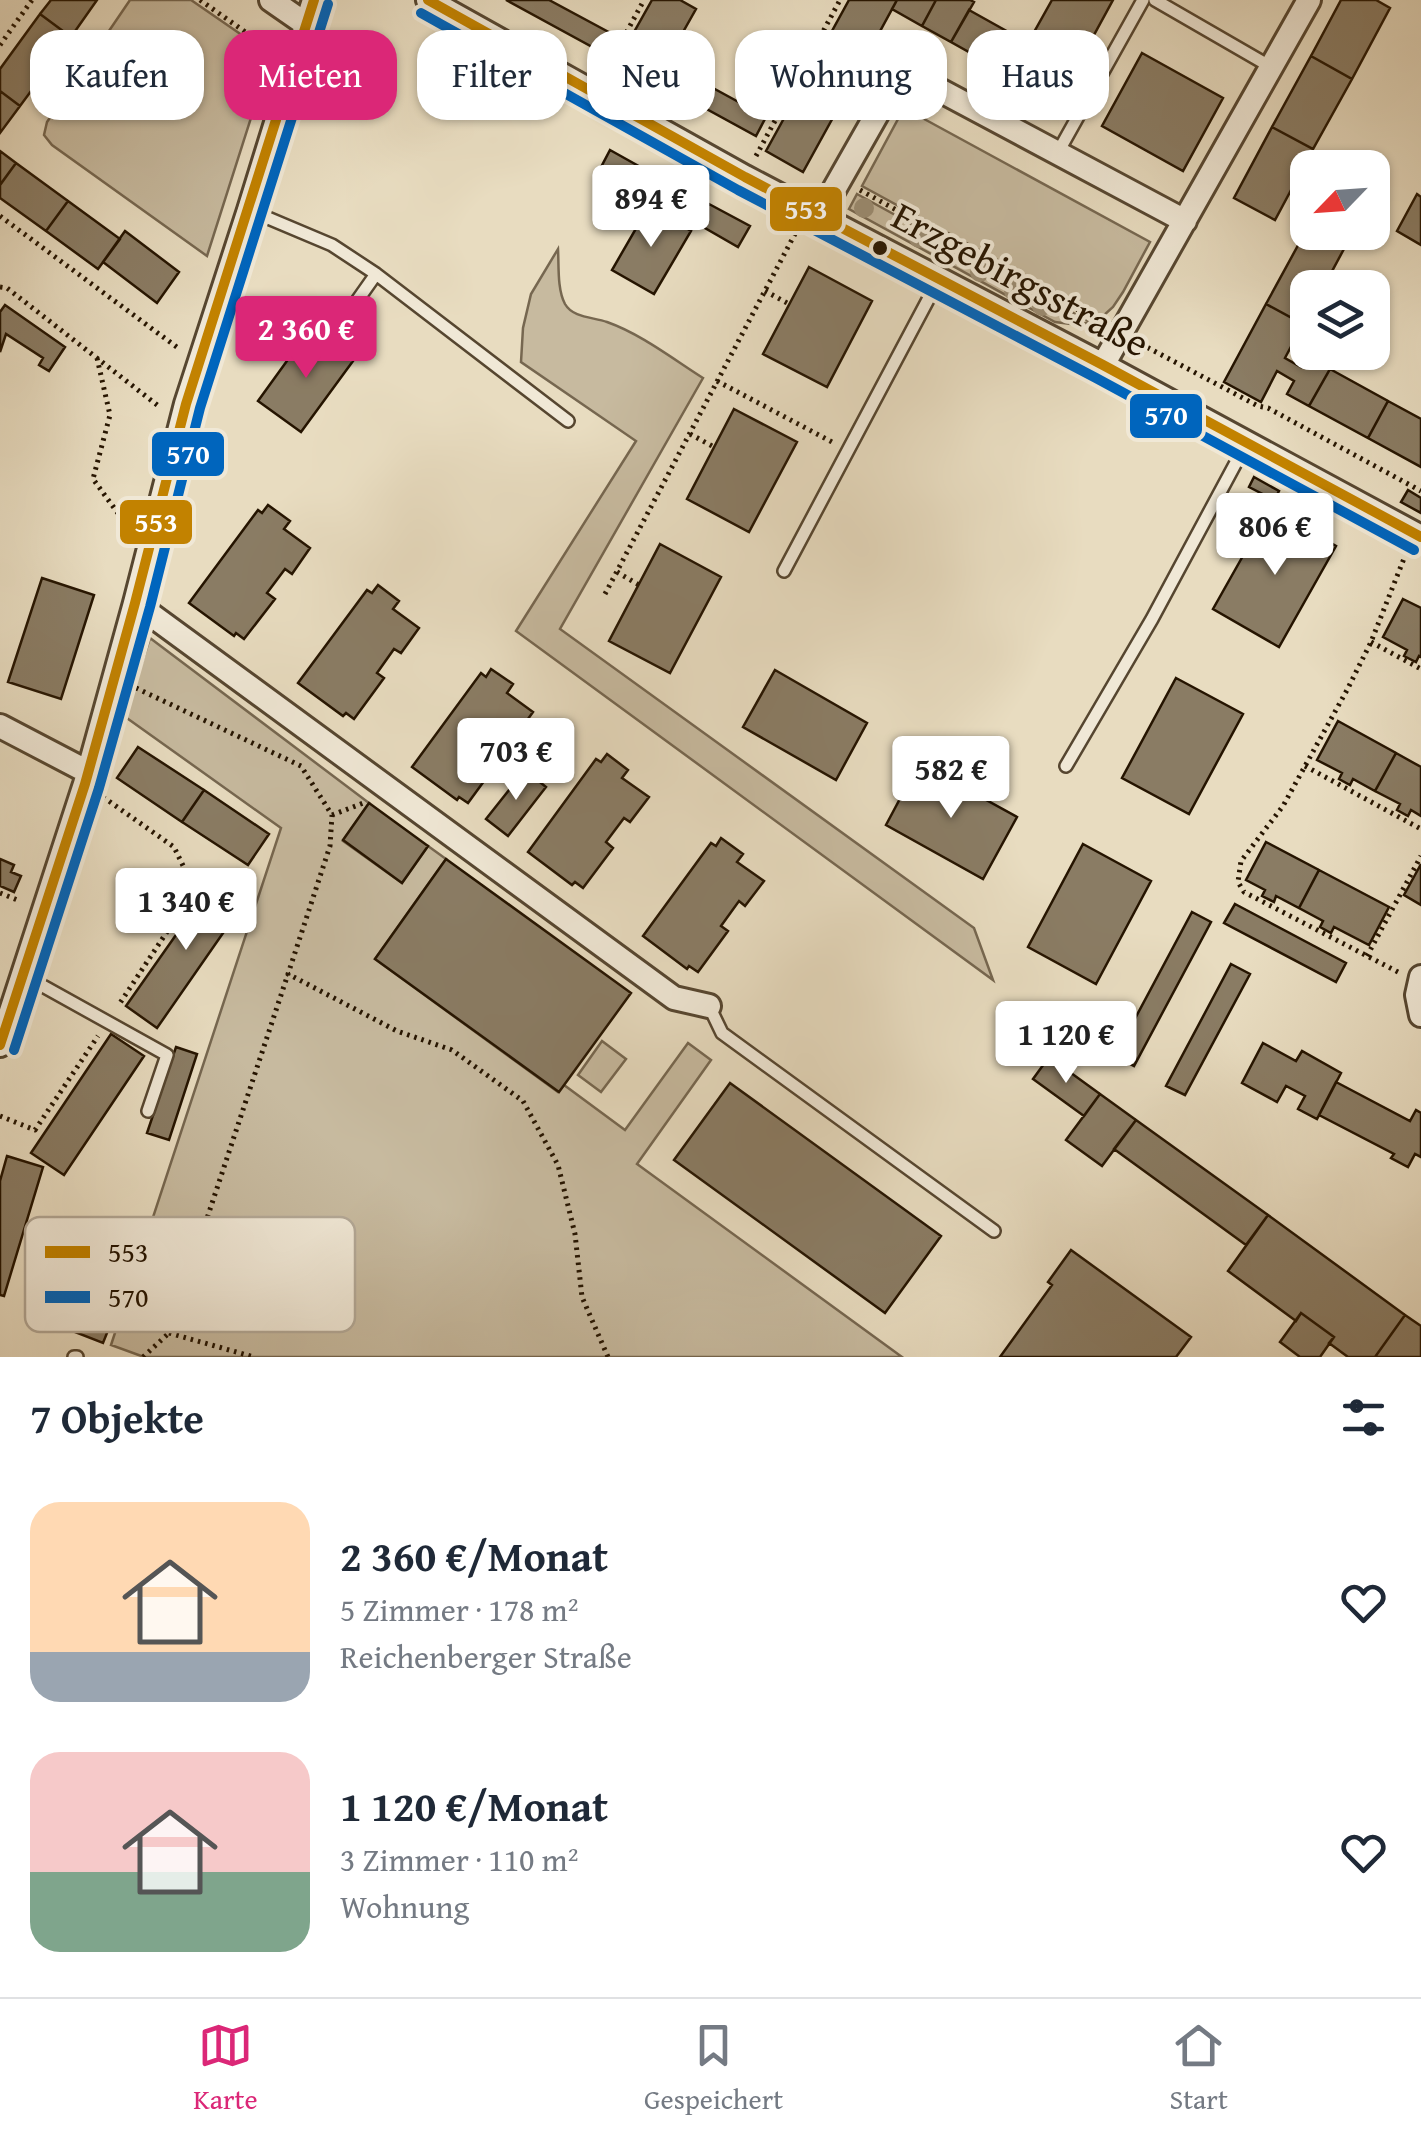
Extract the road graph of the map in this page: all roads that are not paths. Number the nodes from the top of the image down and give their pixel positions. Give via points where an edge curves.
1 (271, 0) edge
2 (314, 0) edge
3 (428, 0) edge
4 (1142, 0) edge
5 (1155, 0) edge
6 (1309, 0) edge
7 (307, 25) junction
8 (1271, 67) junction
9 (1057, 154) junction
10 (249, 210) junction
11 (814, 213) junction
12 (1185, 220) junction
13 (376, 274) junction
14 (939, 279) junction
15 (340, 325) dead end
16 (1103, 365) junction
17 (568, 422) dead end
18 (1246, 442) junction
19 (1419, 536) edge
20 (784, 571) dead end
21 (135, 603) junction
22 (0, 726) edge
23 (1066, 766) dead end
24 (86, 778) junction
25 (23, 975) junction
26 (1420, 980) edge
27 (709, 1006) joint
28 (1421, 1015) edge
29 (0, 1045) edge
30 (148, 1111) dead end
31 (994, 1230) dead end

1 - 7 street
2 - 7 street
3 - 11 street, Erzgebirgsstraße
4 - 9 lane
5 - 8 lane
6 - 8 street
7 - 10 street
8 - 12 street
9 - 11 street via 902,70
9 - 12 street
10 - 13 lane via 332,244
10 - 21 street via 181,424
11 - 14 street, Erzgebirgsstraße
12 - 16 street
13 - 15 lane
13 - 17 lane
14 - 16 street, Erzgebirgsstraße
14 - 20 lane
16 - 18 street, Erzgebirgsstraße
18 - 19 street, Erzgebirgsstraße
18 - 23 lane
21 - 24 street
21 - 27 street via 674,998
22 - 24 street
24 - 25 street
25 - 29 street
25 - 30 lane via 167,1054
26 - 28 street
27 - 31 lane via 722,1033

